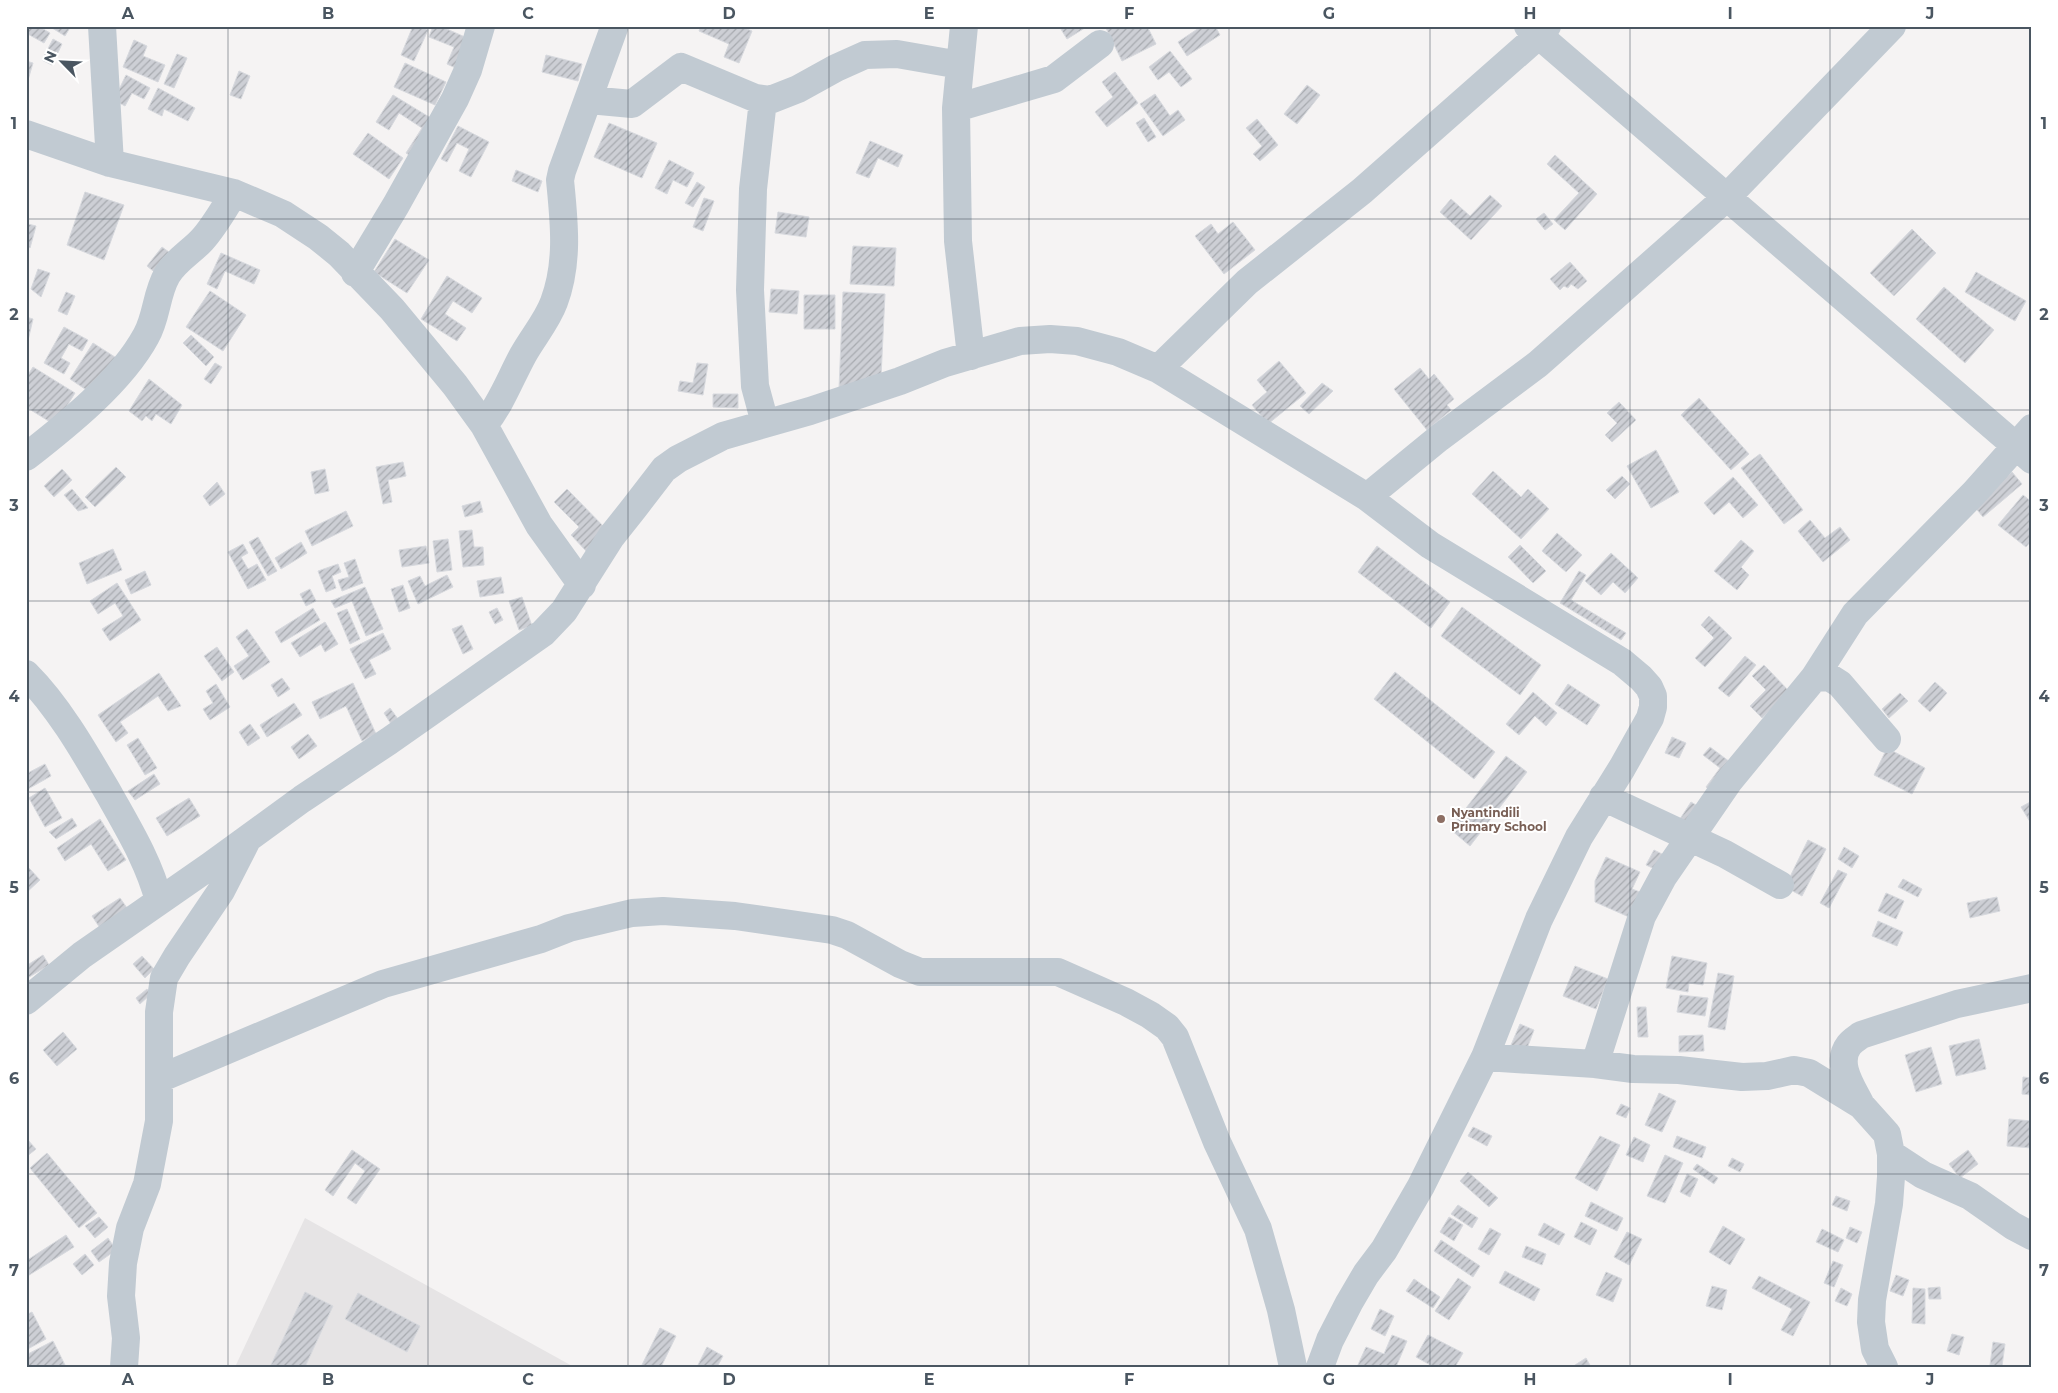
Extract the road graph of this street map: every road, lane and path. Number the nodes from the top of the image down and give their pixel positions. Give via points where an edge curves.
1 (102, 26) edge
2 (481, 26) edge
3 (964, 26) edge
4 (1892, 26) edge
5 (614, 28) dead end
6 (1538, 29) edge
7 (1100, 44) dead end
8 (960, 64) junction
9 (589, 100) junction
10 (763, 100) junction
11 (956, 108) junction
12 (26, 134) edge
13 (110, 163) junction
14 (234, 193) junction
15 (1726, 198) junction
16 (355, 273) junction
17 (971, 356) junction
18 (1158, 369) junction
19 (765, 424) junction
20 (484, 425) junction
21 (2026, 444) edge
22 (26, 457) edge
23 (1367, 497) junction
24 (582, 585) junction
25 (26, 674) edge
26 (1814, 678) junction
27 (1887, 739) dead end
28 (1603, 798) junction
29 (249, 837) junction
30 (1689, 838) junction
31 (1780, 885) dead end
32 (159, 901) junction
33 (2032, 988) edge
34 (26, 1001) edge
35 (1485, 1056) junction
36 (1595, 1064) junction
37 (160, 1078) junction
38 (1861, 1105) junction
39 (1891, 1154) junction
40 (2032, 1236) edge
41 (124, 1367) edge
42 (1293, 1367) edge
43 (1320, 1367) edge
44 (1884, 1367) edge

1 - 13 street
2 - 16 street via 468,70 455,99
3 - 8 street
4 - 15 street
5 - 9 street
6 - 15 street
6 - 18 street via 1362,191 1247,282
7 - 11 street via 1054,79
8 - 10 street via 897,54 865,54 798,89
8 - 11 street
9 - 10 street via 632,104 681,67
9 - 20 street via 566,156 560,180 565,243 564,263 554,302 502,400
10 - 19 street via 753,189 750,290 755,386
11 - 17 street via 958,241
12 - 13 street
13 - 14 street
14 - 16 street via 270,207 300,224 339,254
14 - 22 street via 204,238 167,275 150,329 140,347 92,401
15 - 21 street
15 - 23 street via 1538,364
16 - 20 street via 417,338
17 - 18 street via 1020,342 1050,339 1077,341 1118,352
17 - 19 street via 810,412
18 - 23 street
19 - 24 street via 723,436 664,469 612,537
20 - 24 street via 539,525
21 - 26 street via 1855,614
23 - 28 street via 1430,545 1622,662 1641,678 1653,696 1650,718
24 - 29 street via 543,633
25 - 32 street via 47,697 88,758 137,843
26 - 27 street via 1829,676 1840,684
26 - 30 street via 1729,781
28 - 30 street
28 - 35 street via 1579,837 1539,919
29 - 32 street
29 - 37 street via 221,891 164,978 159,1012
30 - 31 street
30 - 36 street via 1642,916
32 - 34 street via 82,955
33 - 38 street via 1957,1004 1861,1034 1849,1045 1844,1057 1845,1074
35 - 36 street
35 - 43 street via 1421,1186 1349,1303
36 - 38 street via 1742,1077 1794,1070 1809,1073
37 - 41 street via 155,1147 147,1184 130,1228 123,1263
37 - 42 street via 384,984 569,928 632,913 663,911 735,916 832,930 920,972 1058,972 1150,1015 1175,1037 1217,1142 1258,1229
38 - 39 street via 1887,1134
39 - 40 street via 1923,1175 1970,1196
39 - 44 street via 1889,1204 1871,1322 1875,1349

